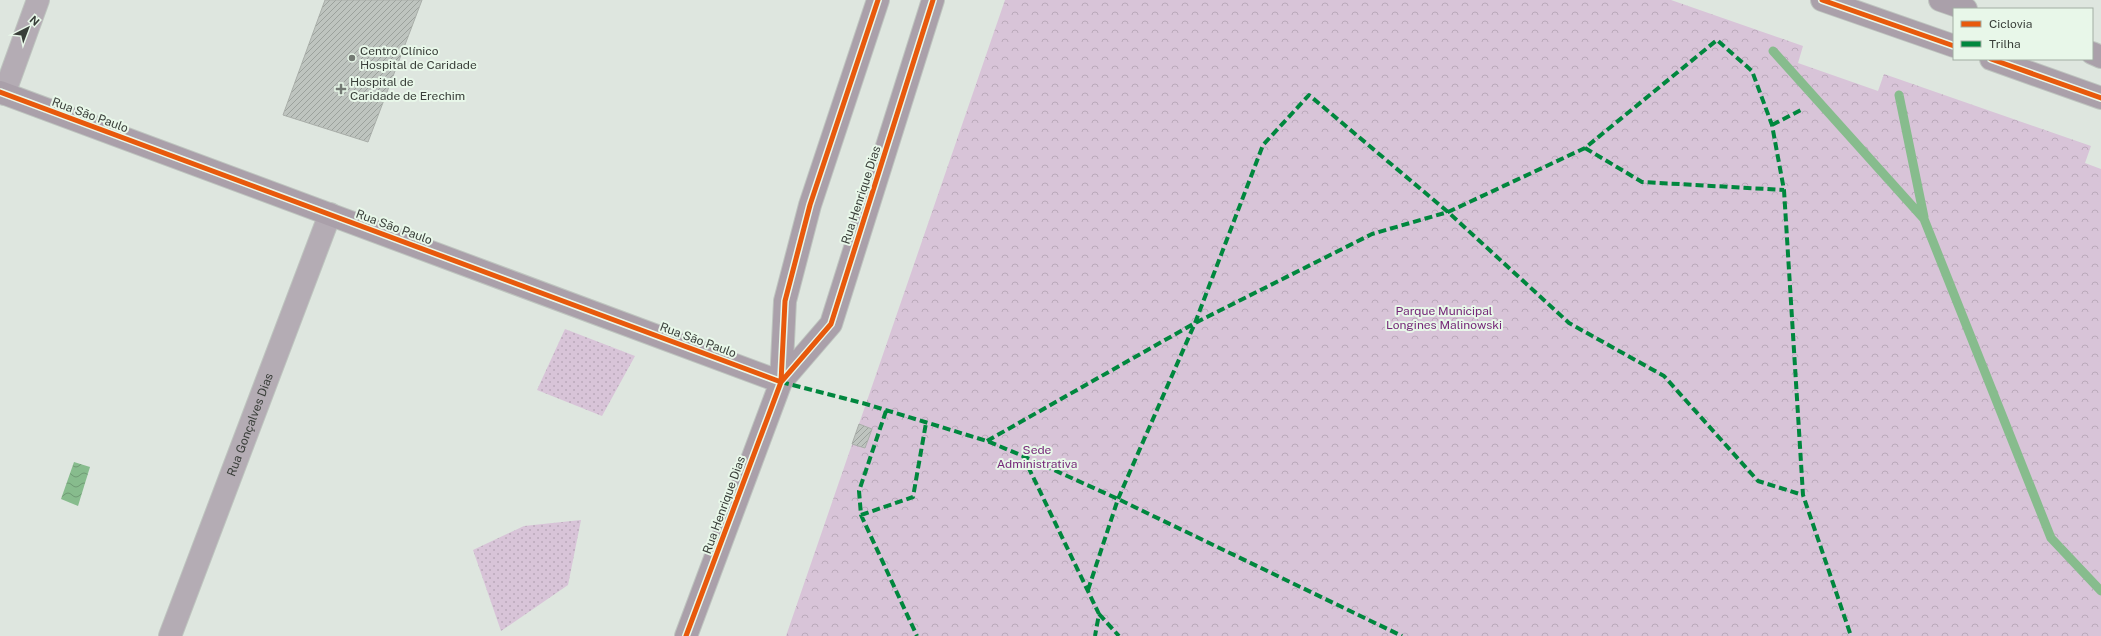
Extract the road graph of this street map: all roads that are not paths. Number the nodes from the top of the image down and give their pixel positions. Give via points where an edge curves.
1 (38, 0) edge
2 (878, 0) edge
3 (933, 0) edge
4 (1822, 0) edge
5 (1940, 0) edge
6 (1864, 7) edge
7 (1963, 8) edge
8 (1953, 46) edge
9 (1994, 60) edge
10 (2, 93) edge
11 (2101, 98) edge
12 (330, 214) junction
13 (781, 382) junction
14 (170, 636) edge
15 (686, 636) edge

1 - 10 street
2 - 13 street, Rua Henrique Dias via 810,205 785,301
3 - 13 street, Rua Henrique Dias via 831,324
4 - 6 street
5 - 7 street
6 - 8 street
9 - 11 street
10 - 12 street, Rua São Paulo
12 - 13 street, Rua São Paulo
12 - 14 street, Rua Gonçalves Dias
13 - 15 street, Rua Henrique Dias

